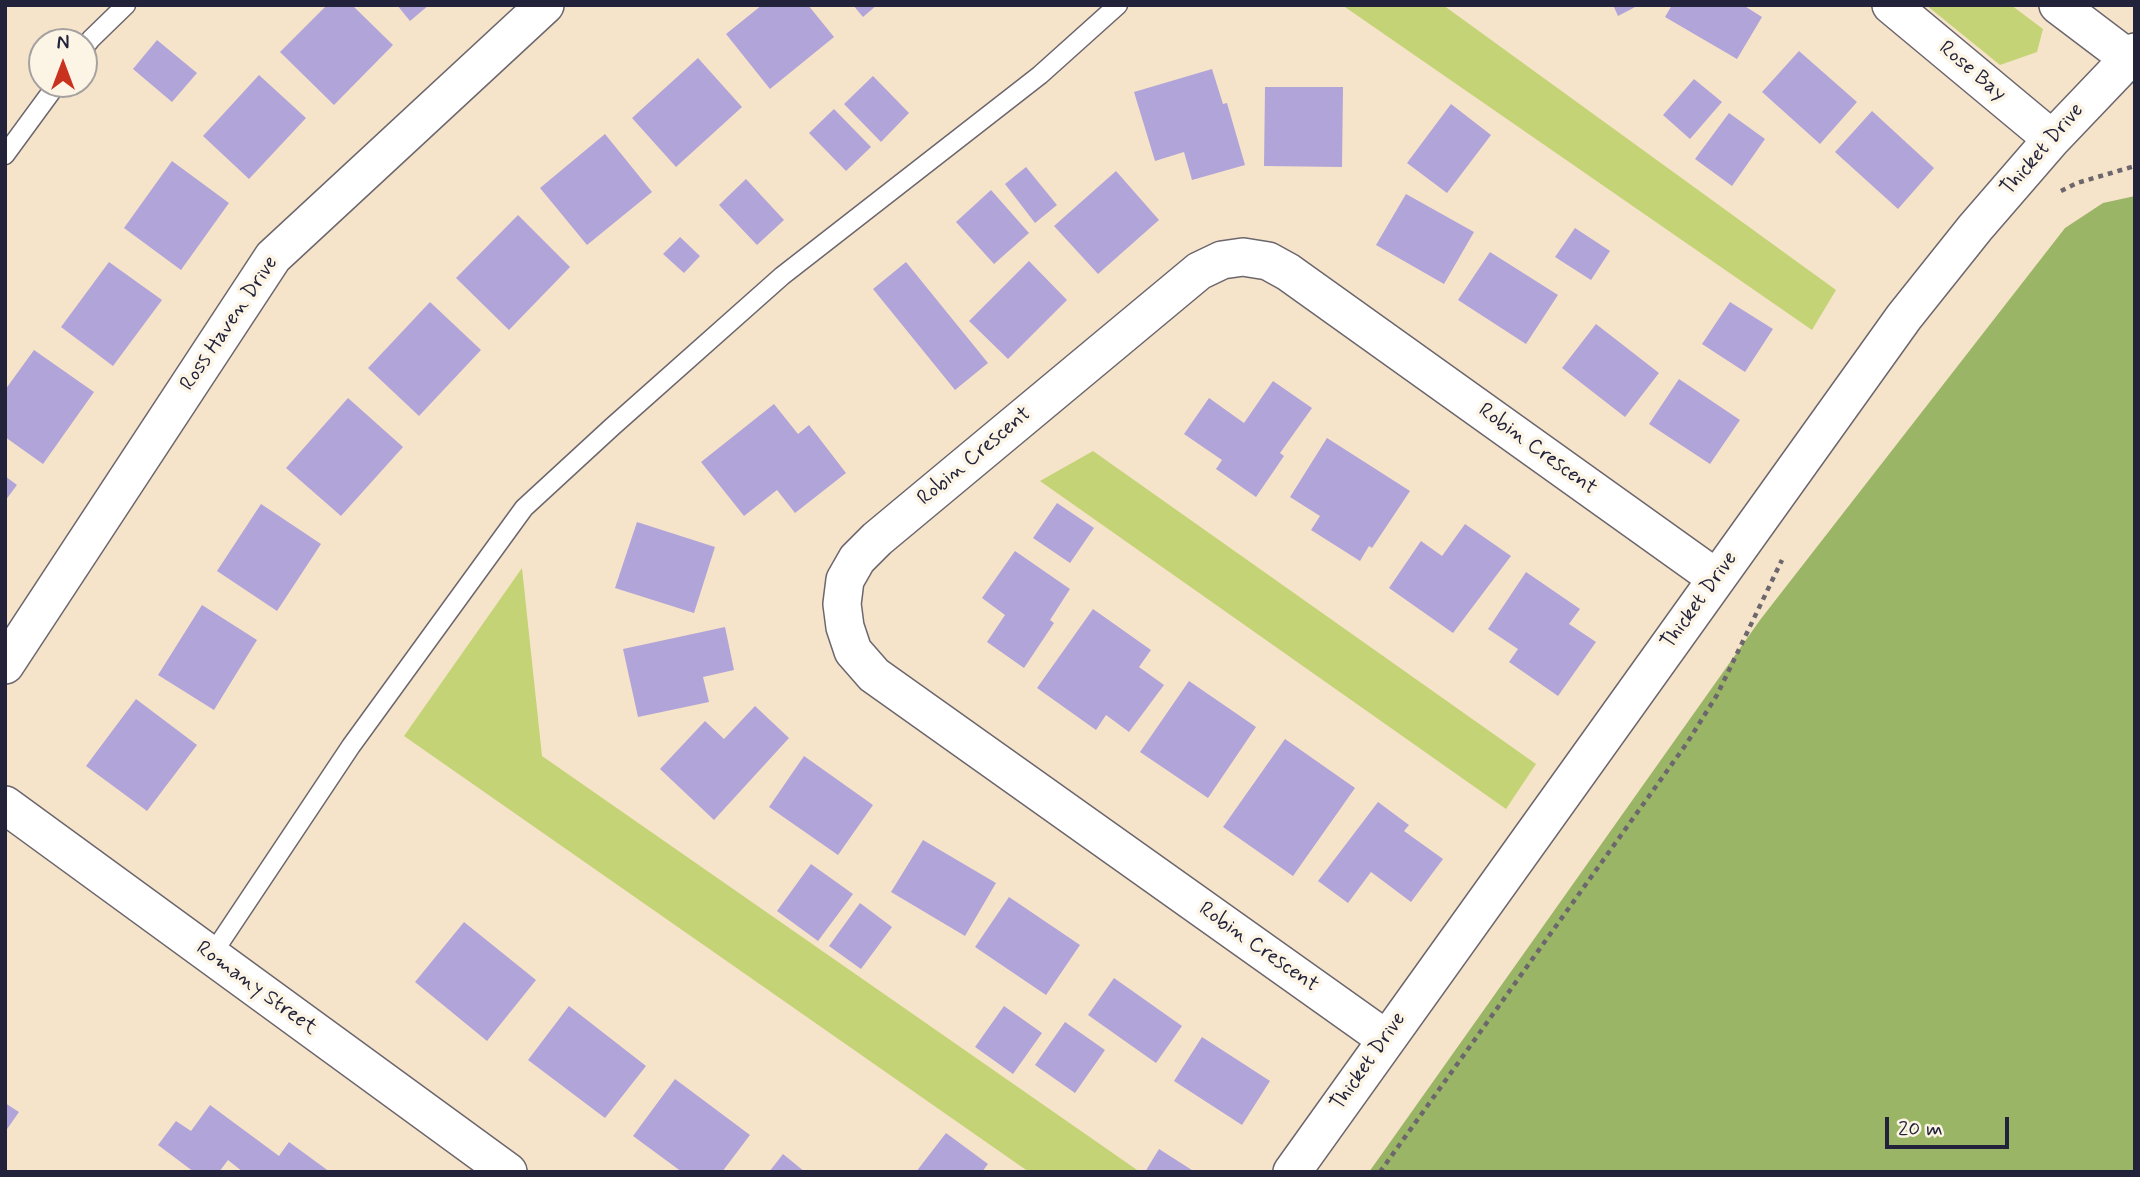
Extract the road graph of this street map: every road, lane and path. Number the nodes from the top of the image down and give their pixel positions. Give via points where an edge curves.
1 (126, 5) edge
2 (545, 5) edge
3 (1118, 5) edge
4 (1891, 5) edge
5 (2058, 5) edge
6 (98, 31) edge
7 (2131, 55) edge
8 (47, 98) edge
9 (2052, 139) junction
10 (5, 155) edge
11 (2135, 166) edge
12 (2056, 194) dead end
13 (1787, 552) dead end
14 (1716, 578) junction
15 (5, 665) edge
16 (5, 805) edge
17 (211, 956) junction
18 (1386, 1039) junction
19 (508, 1172) edge
20 (1292, 1172) edge
21 (1380, 1172) edge

1 - 6 lane
2 - 15 street, Ross Haven Drive via 272,257
3 - 17 lane via 1040,75 782,276 524,508 351,746
4 - 9 street, Rose Bay
5 - 7 street
7 - 9 street, Thicket Drive
8 - 10 lane
9 - 14 street, Thicket Drive via 1904,317
11 - 12 path
13 - 21 path via 1717,695 1687,743
14 - 18 street, Thicket Drive
14 - 18 street, Robin Crescent via 1288,272 1268,261 1243,257 1222,260 1199,271 857,559 845,580 843,616 853,651 874,675
16 - 17 street, Romany Street
17 - 19 street, Romany Street
18 - 20 street, Thicket Drive

